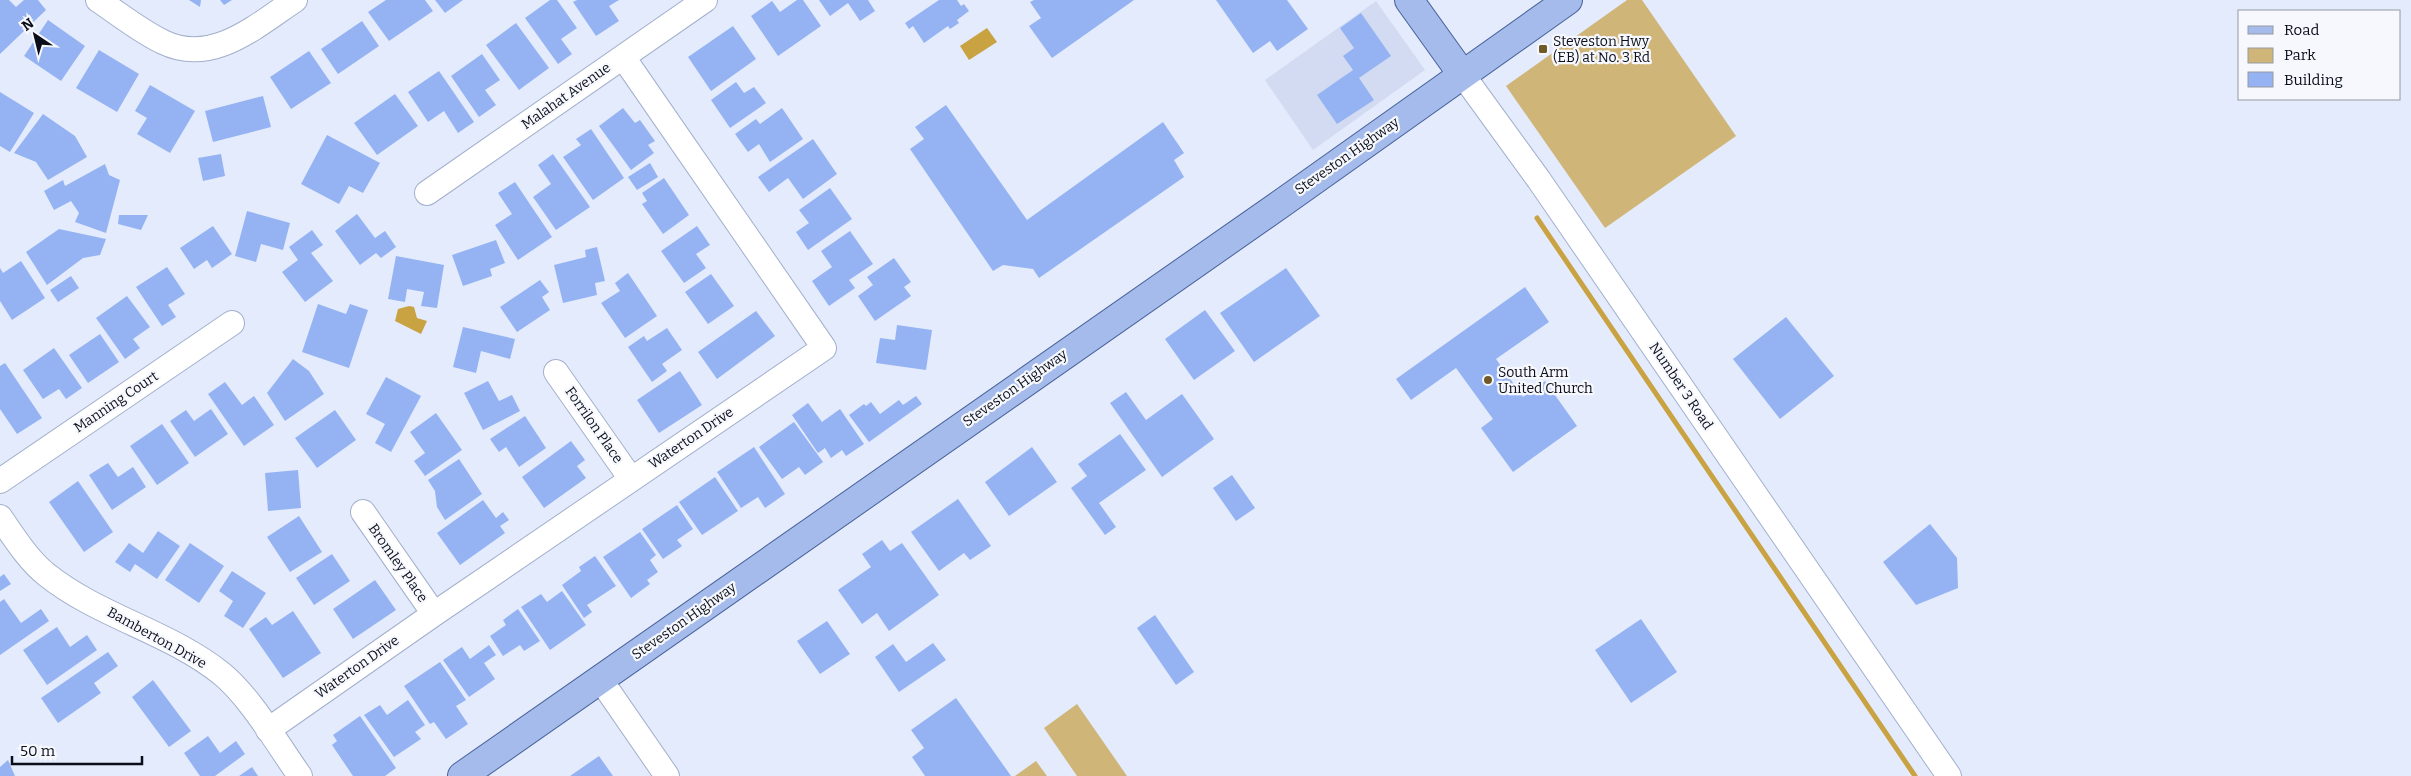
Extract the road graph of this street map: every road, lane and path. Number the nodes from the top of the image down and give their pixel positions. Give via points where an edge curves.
1 (98, 0) edge
2 (295, 0) edge
3 (705, 0) edge
4 (1409, 0) edge
5 (1568, 0) edge
6 (622, 57) junction
7 (1462, 74) junction
8 (426, 193) dead end
9 (232, 323) dead end
10 (556, 372) dead end
11 (631, 479) junction
12 (0, 481) edge
13 (363, 512) dead end
14 (0, 517) edge
15 (434, 614) junction
16 (600, 680) junction
17 (268, 730) junction
18 (300, 776) edge
19 (462, 776) edge
20 (667, 776) edge
21 (1949, 776) edge

1 - 2 street via 164,43 203,49 236,39
3 - 6 street, Malahat Avenue
4 - 7 main road, Number 3 Road
5 - 7 main road, Steveston Highway
6 - 8 street, Malahat Avenue
6 - 11 street, Waterton Drive via 824,348
7 - 16 main road, Steveston Highway
7 - 21 street, Number 3 Road via 1540,180
9 - 12 street, Manning Court
10 - 11 street, Forrilon Place
11 - 15 street, Waterton Drive
13 - 15 street, Bromley Place
14 - 17 street, Bamberton Drive via 33,562 47,575 221,674 237,688
15 - 17 street, Waterton Drive
16 - 19 main road, Steveston Highway
16 - 20 street
17 - 18 street, Bamberton Drive

